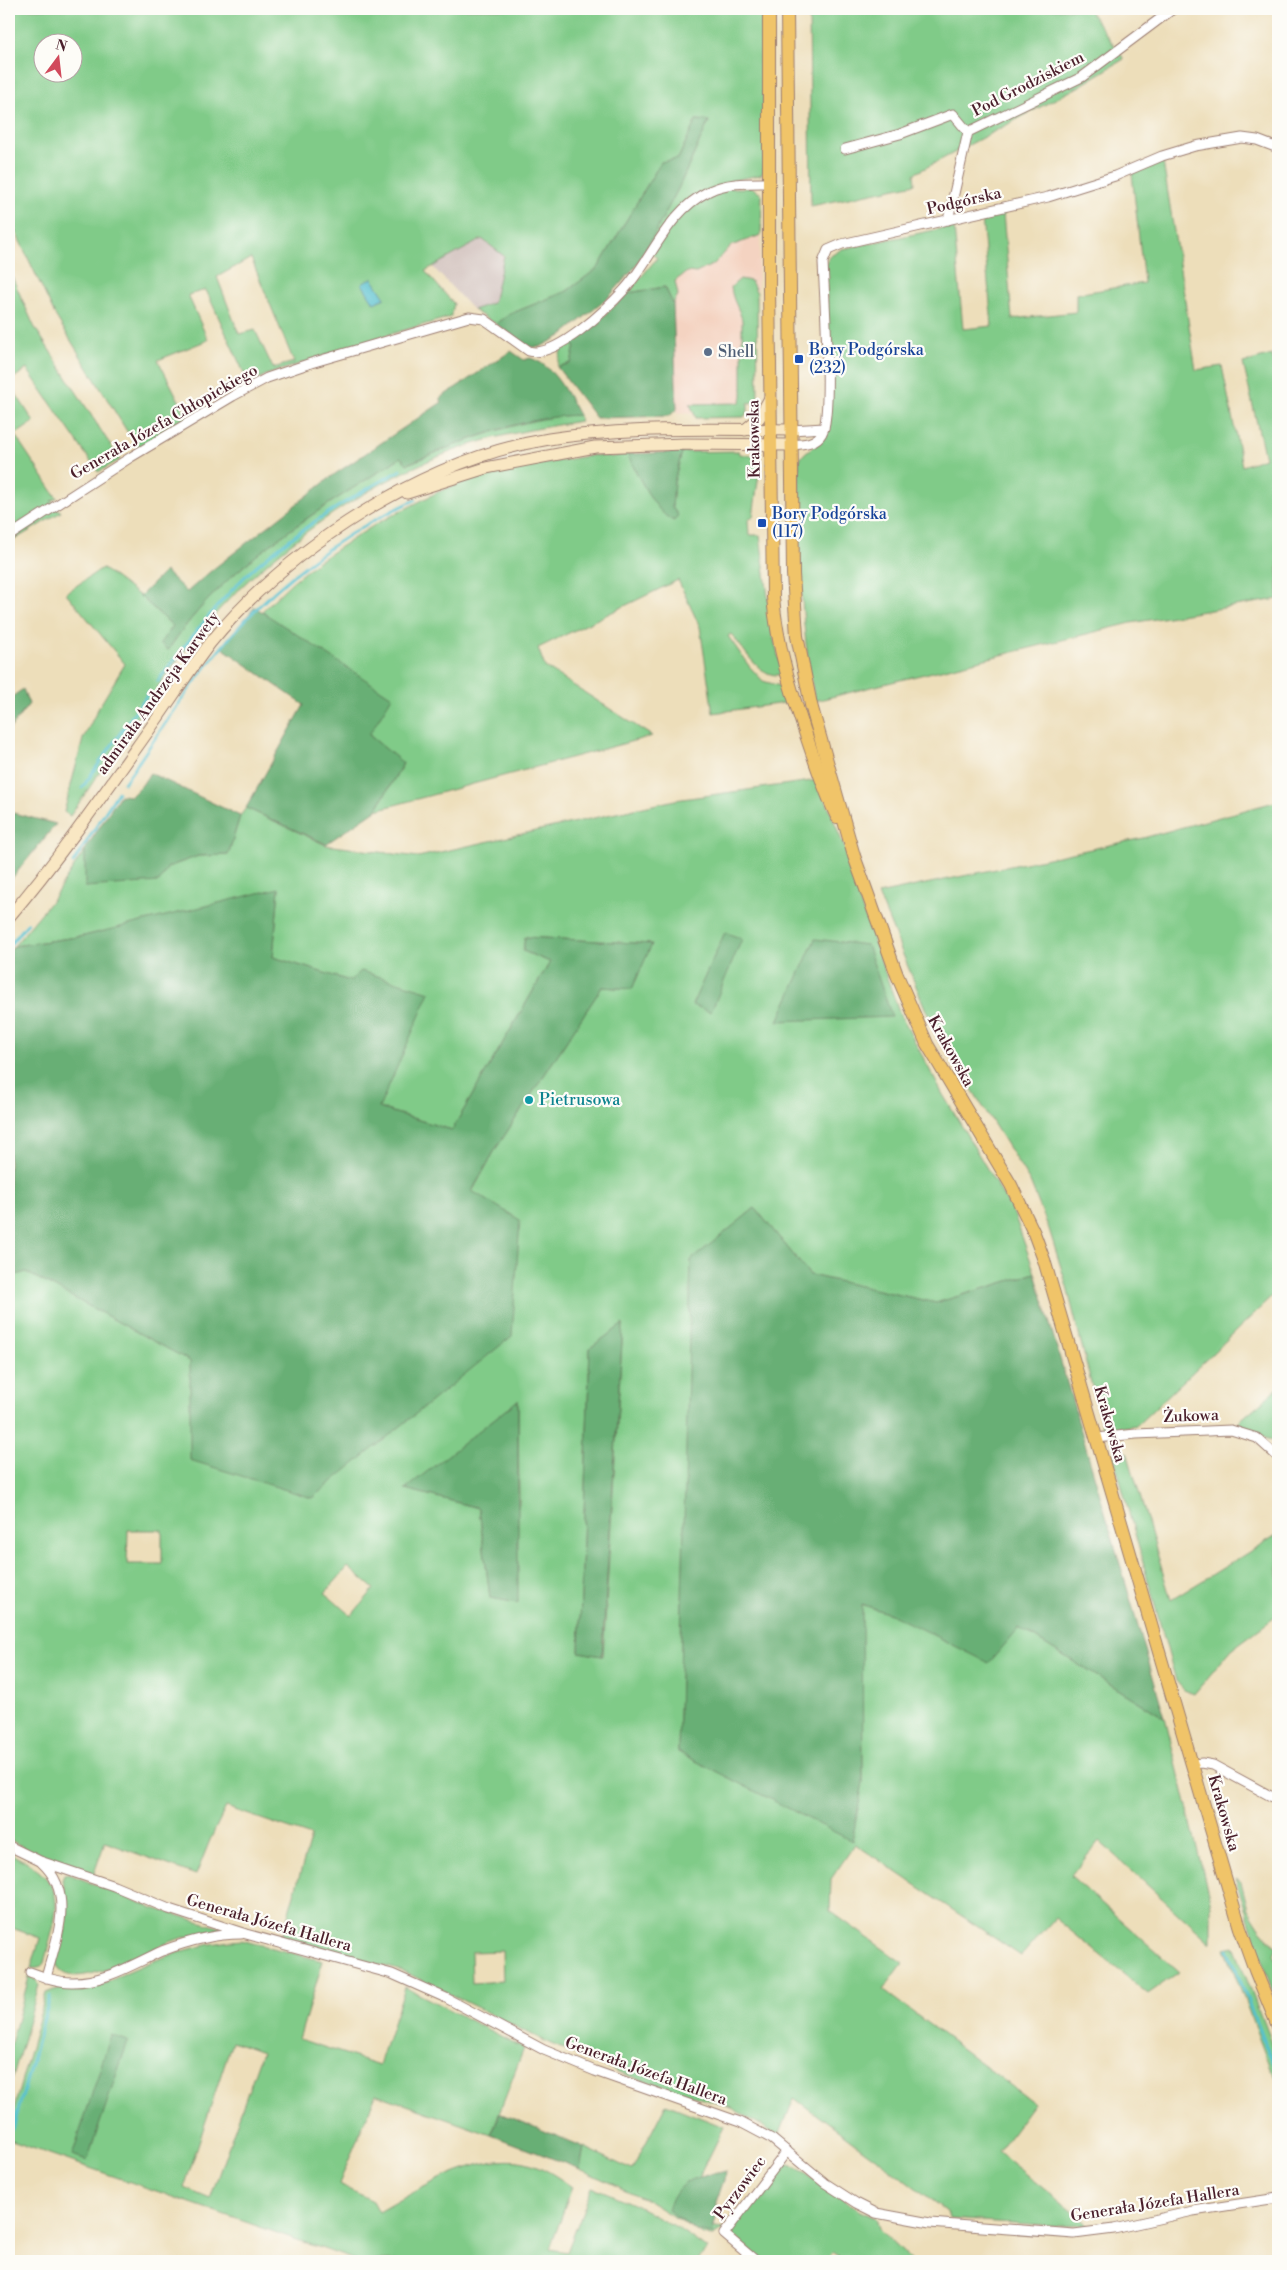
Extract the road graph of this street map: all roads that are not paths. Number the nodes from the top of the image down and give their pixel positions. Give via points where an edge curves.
1 (770, 9) edge
2 (786, 9) edge
3 (1174, 9) edge
4 (968, 132) junction
5 (1278, 148) edge
6 (845, 149) dead end
7 (769, 183) junction
8 (948, 220) junction
9 (770, 398) junction
10 (824, 428) junction
11 (745, 430) junction
12 (770, 430) junction
13 (791, 430) junction
14 (770, 444) junction
15 (791, 444) junction
16 (386, 500) junction
17 (9, 536) edge
18 (854, 856) junction
19 (9, 917) edge
20 (1098, 1438) junction
21 (1278, 1457) edge
22 (1193, 1764) junction
23 (1278, 1800) edge
24 (9, 1846) edge
25 (40, 1861) junction
26 (246, 1934) junction
27 (30, 1972) dead end
28 (46, 1978) junction
29 (1278, 2026) edge
30 (787, 2151) junction
31 (1278, 2198) edge
32 (756, 2261) edge

1 - 7 main road, Krakowska
2 - 13 main road, Krakowska
3 - 4 street, Pod Grodziskiem via 1082,77
4 - 6 street, Pod Grodziskiem via 953,114 900,134
4 - 8 street, Pod Grodziskiem
5 - 8 street, Podgórska via 1242,138 1195,146 1048,197
7 - 9 main road, Krakowska
7 - 17 street, Generała Józefa Chłopickiego via 730,184 709,191 687,206 658,238 625,289 576,333 550,349 537,352 522,347 484,320 469,317 290,370 233,396 87,484
8 - 10 street, Podgórska via 828,250 823,262 827,414
9 - 11 main road via 759,418
9 - 12 main road, Krakowska
10 - 13 street
10 - 15 street via 814,441
11 - 12 main road, admirała Andrzeja Karwety
11 - 16 main road, admirała Andrzeja Karwety via 620,432 546,440 450,467
12 - 13 main road, admirała Andrzeja Karwety
12 - 14 main road, Krakowska
13 - 15 main road, Krakowska
14 - 15 main road, admirała Andrzeja Karwety
14 - 16 main road, admirała Andrzeja Karwety via 594,448 486,468
14 - 18 main road, Krakowska via 772,585 778,644 814,759
15 - 18 main road, Krakowska via 797,636 811,705
16 - 19 main road, admirała Andrzeja Karwety via 301,555 241,608 211,643 58,859
18 - 20 main road, Krakowska via 920,1031 1011,1185 1034,1233
20 - 21 street, Żukowa via 1231,1430 1256,1438
20 - 22 main road, Krakowska
22 - 23 street via 1213,1765
22 - 29 main road, Krakowska via 1240,1928
24 - 25 street, Generała Józefa Hallera
25 - 26 street, Generała Józefa Hallera
25 - 28 street via 54,1876 62,1902 62,1916
26 - 28 street via 197,1939 110,1975 87,1981
26 - 30 street, Generała Józefa Hallera via 392,1974 595,2072 740,2122
27 - 28 street
30 - 31 street, Generała Józefa Hallera via 825,2183 863,2207 876,2213 930,2224 1081,2233
30 - 32 street, Pyrzowiec via 724,2234

